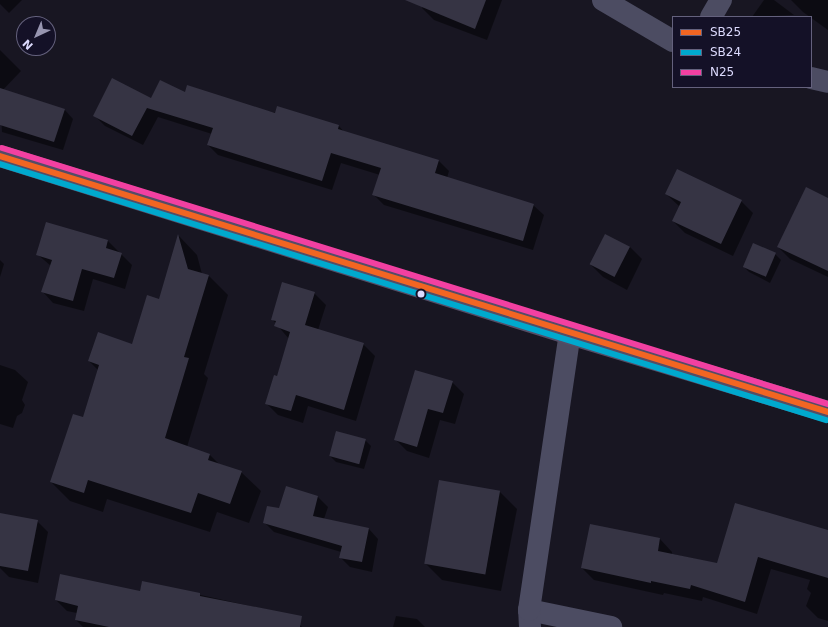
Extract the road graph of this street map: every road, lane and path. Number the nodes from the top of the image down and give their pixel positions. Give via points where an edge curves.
1 (603, 0) edge
2 (721, 0) edge
3 (712, 16) edge
4 (672, 40) edge
5 (812, 78) edge
6 (828, 82) edge
7 (0, 156) edge
8 (570, 334) junction
9 (828, 412) edge
10 (529, 619) edge
11 (611, 627) edge

1 - 4 street
2 - 3 street
5 - 6 street
7 - 8 main road
8 - 9 main road
8 - 10 street
10 - 11 street

